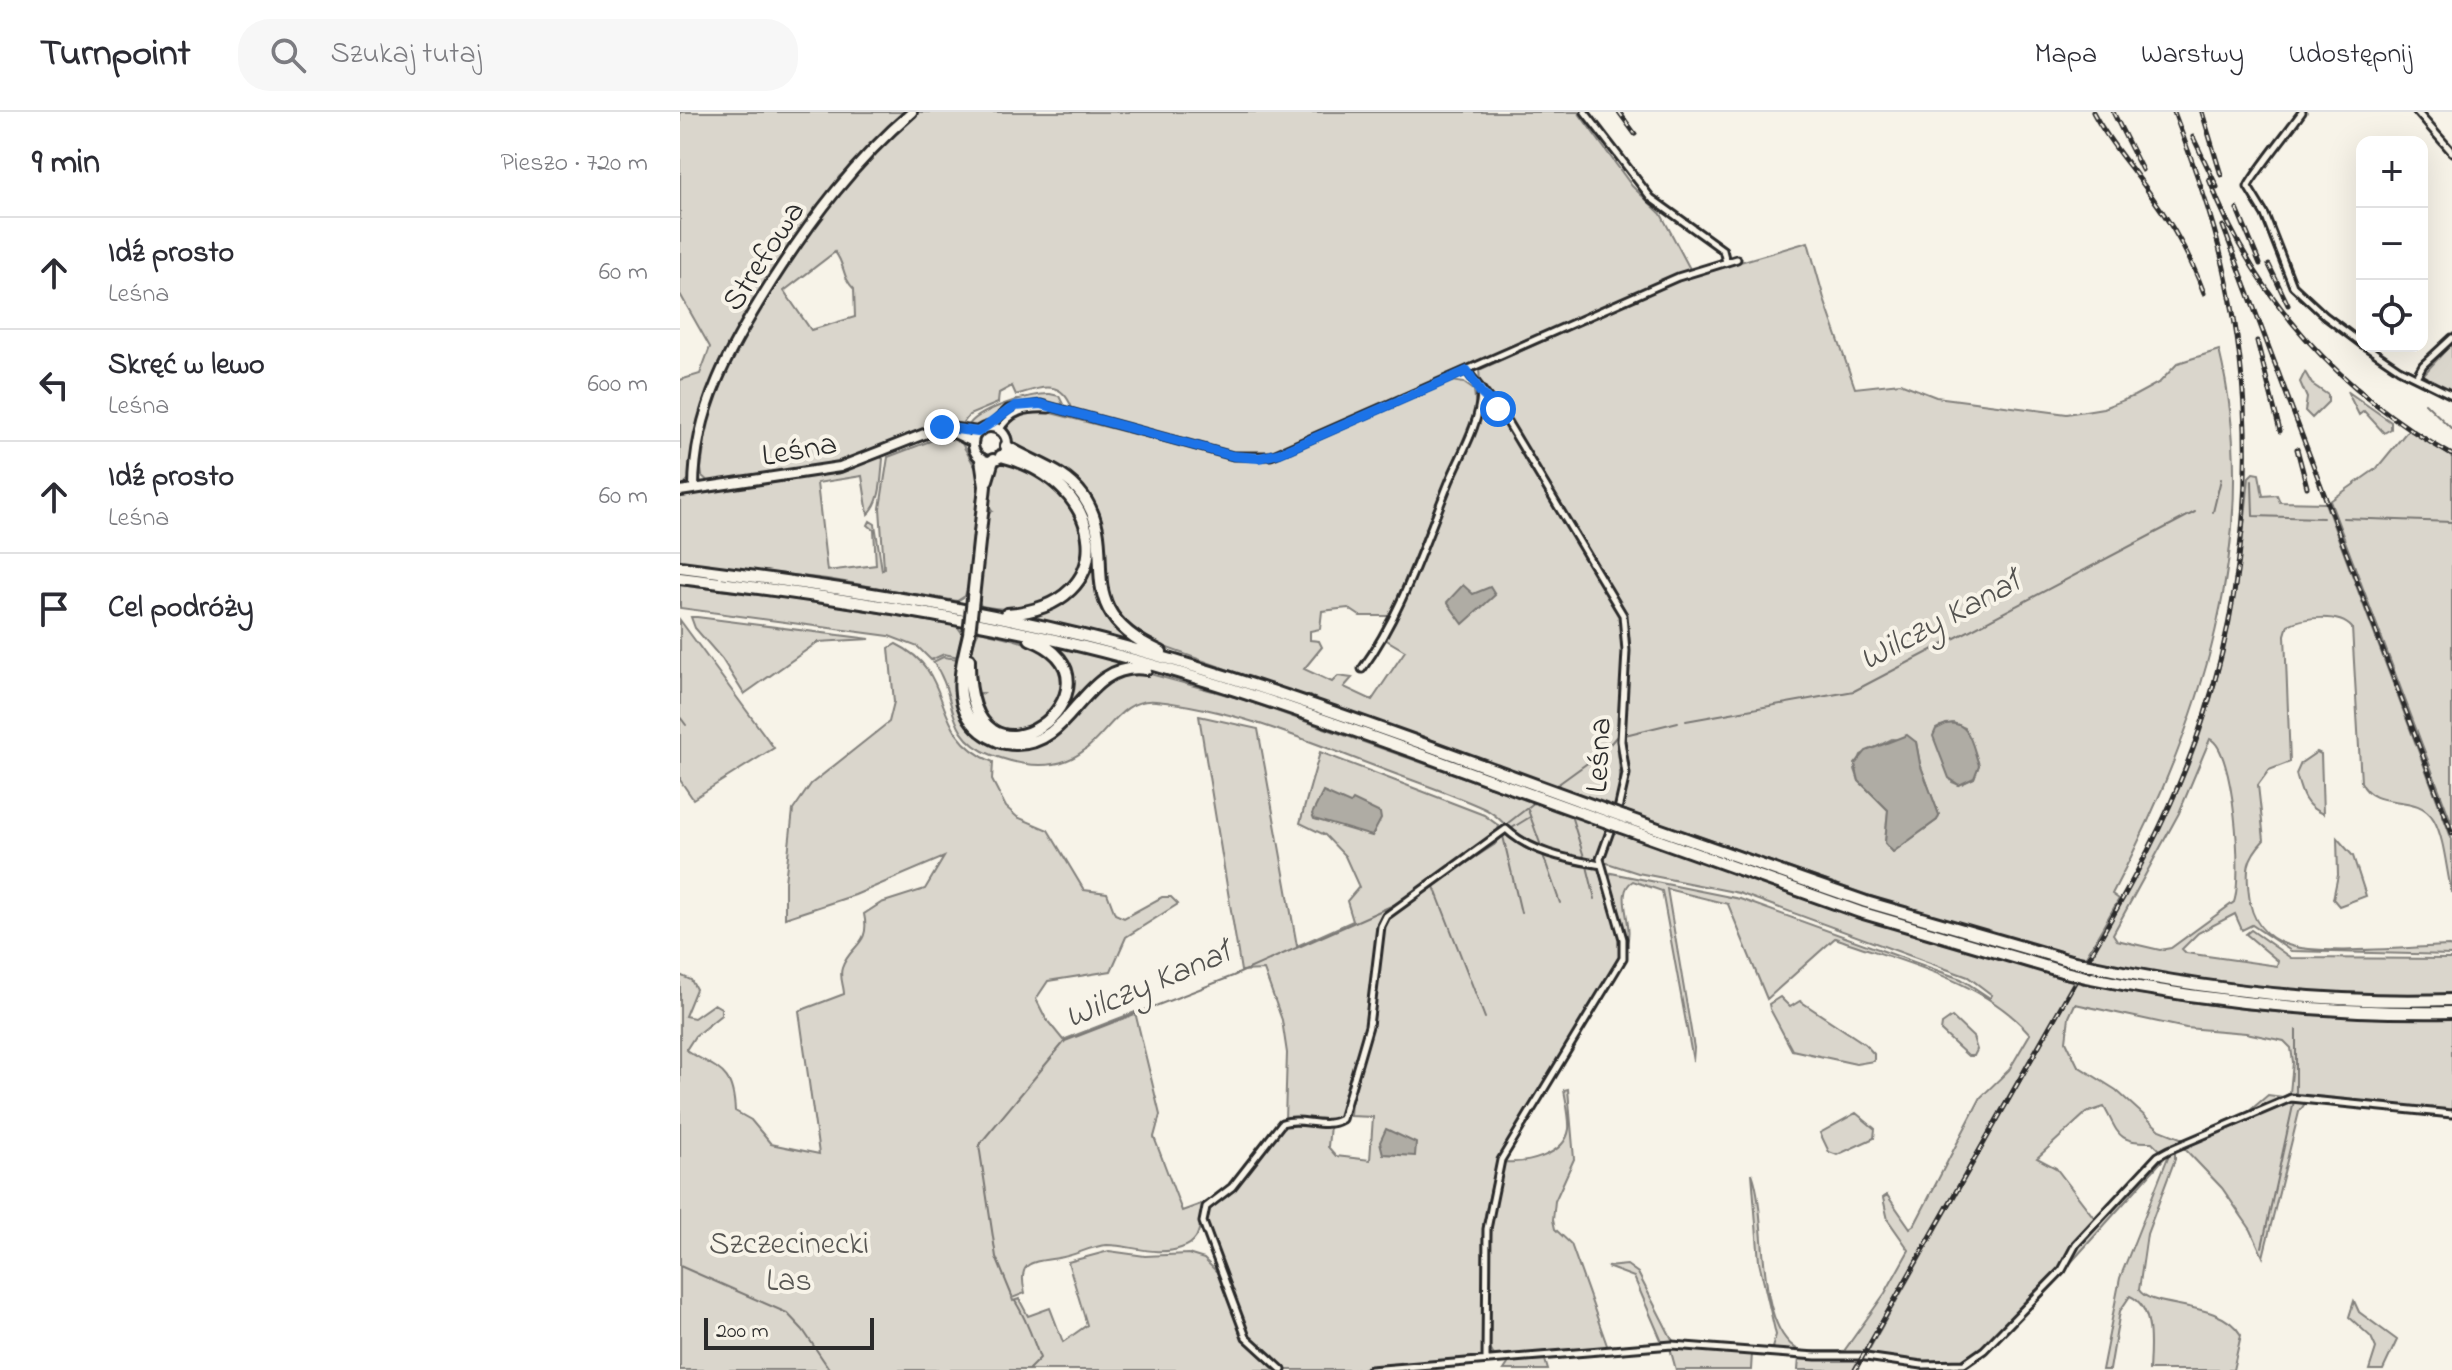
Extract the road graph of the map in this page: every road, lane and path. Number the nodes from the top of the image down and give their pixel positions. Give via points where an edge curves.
1 (912, 112) edge
2 (1585, 112) edge
3 (2302, 112) edge
4 (2417, 112) edge
5 (2452, 152) edge
6 (1737, 259) dead end
7 (1726, 262) junction
8 (2452, 338) edge
9 (2356, 339) edge
10 (2375, 352) edge
11 (1467, 371) junction
12 (2416, 377) junction
13 (1481, 393) junction
14 (2452, 395) edge
15 (1058, 409) junction
16 (989, 428) junction
17 (999, 431) junction
18 (978, 432) junction
19 (921, 435) junction
20 (973, 442) junction
21 (1000, 454) junction
22 (981, 459) junction
23 (985, 486) junction
24 (697, 488) junction
25 (680, 491) edge
26 (680, 567) edge
27 (680, 578) edge
28 (993, 615) junction
29 (998, 627) junction
30 (969, 634) junction
31 (1362, 669) dead end
32 (1187, 670) junction
33 (1622, 822) junction
34 (1601, 865) junction
35 (2452, 1000) edge
36 (2452, 1012) edge
37 (2452, 1114) edge
38 (1486, 1360) junction
39 (1282, 1370) edge
40 (1370, 1370) edge

1 - 24 street, Strefowa via 842,179 740,331 715,381 699,451
2 - 7 street via 1651,198 1723,250
3 - 9 street via 2251,177 2250,194 2265,215 2293,286
4 - 5 street
6 - 7 street
7 - 11 street via 1678,277
8 - 12 street
10 - 12 street
11 - 13 street, Leśna
11 - 15 street via 1296,447 1259,458 1233,456
12 - 14 street
13 - 31 street via 1472,430 1423,547 1382,641
13 - 34 street, Leśna via 1508,423 1624,618 1621,741 1626,784
15 - 16 street via 1021,404
15 - 17 street via 1019,411
16 - 17 street
16 - 18 street
17 - 21 street
18 - 19 street, Leśna via 951,426
18 - 20 street
19 - 20 street, Leśna via 954,433
19 - 24 street, Leśna via 840,467
20 - 22 street
21 - 22 street
21 - 23 highway
21 - 28 highway via 1063,487 1084,516 1088,539 1085,563 1062,597 1038,609
21 - 32 highway via 1057,472 1077,488 1093,518 1099,579 1115,618
22 - 23 highway
23 - 30 highway, bridge
24 - 25 street, Leśna
26 - 28 highway
27 - 29 highway via 834,597
28 - 32 highway
29 - 30 highway via 1046,647 1063,670 1066,689 1060,710 1042,729 1009,735 974,709
29 - 32 highway
30 - 32 highway via 960,684 962,705 979,729 1011,744 1049,735 1093,685 1112,672
32 - 33 highway, bridge
33 - 35 highway, bridge via 1895,912 2093,966 2273,995
33 - 36 highway, bridge via 1919,931 2086,977 2251,1005
34 - 38 street via 1623,939 1623,958 1501,1160 1487,1229
34 - 39 street via 1538,850 1506,829 1386,916 1369,1026 1342,1119 1282,1123 1203,1216 1205,1235 1246,1337
37 - 38 street via 2291,1098 2163,1153 2076,1244 2062,1270 1964,1364 1672,1345
38 - 40 street

